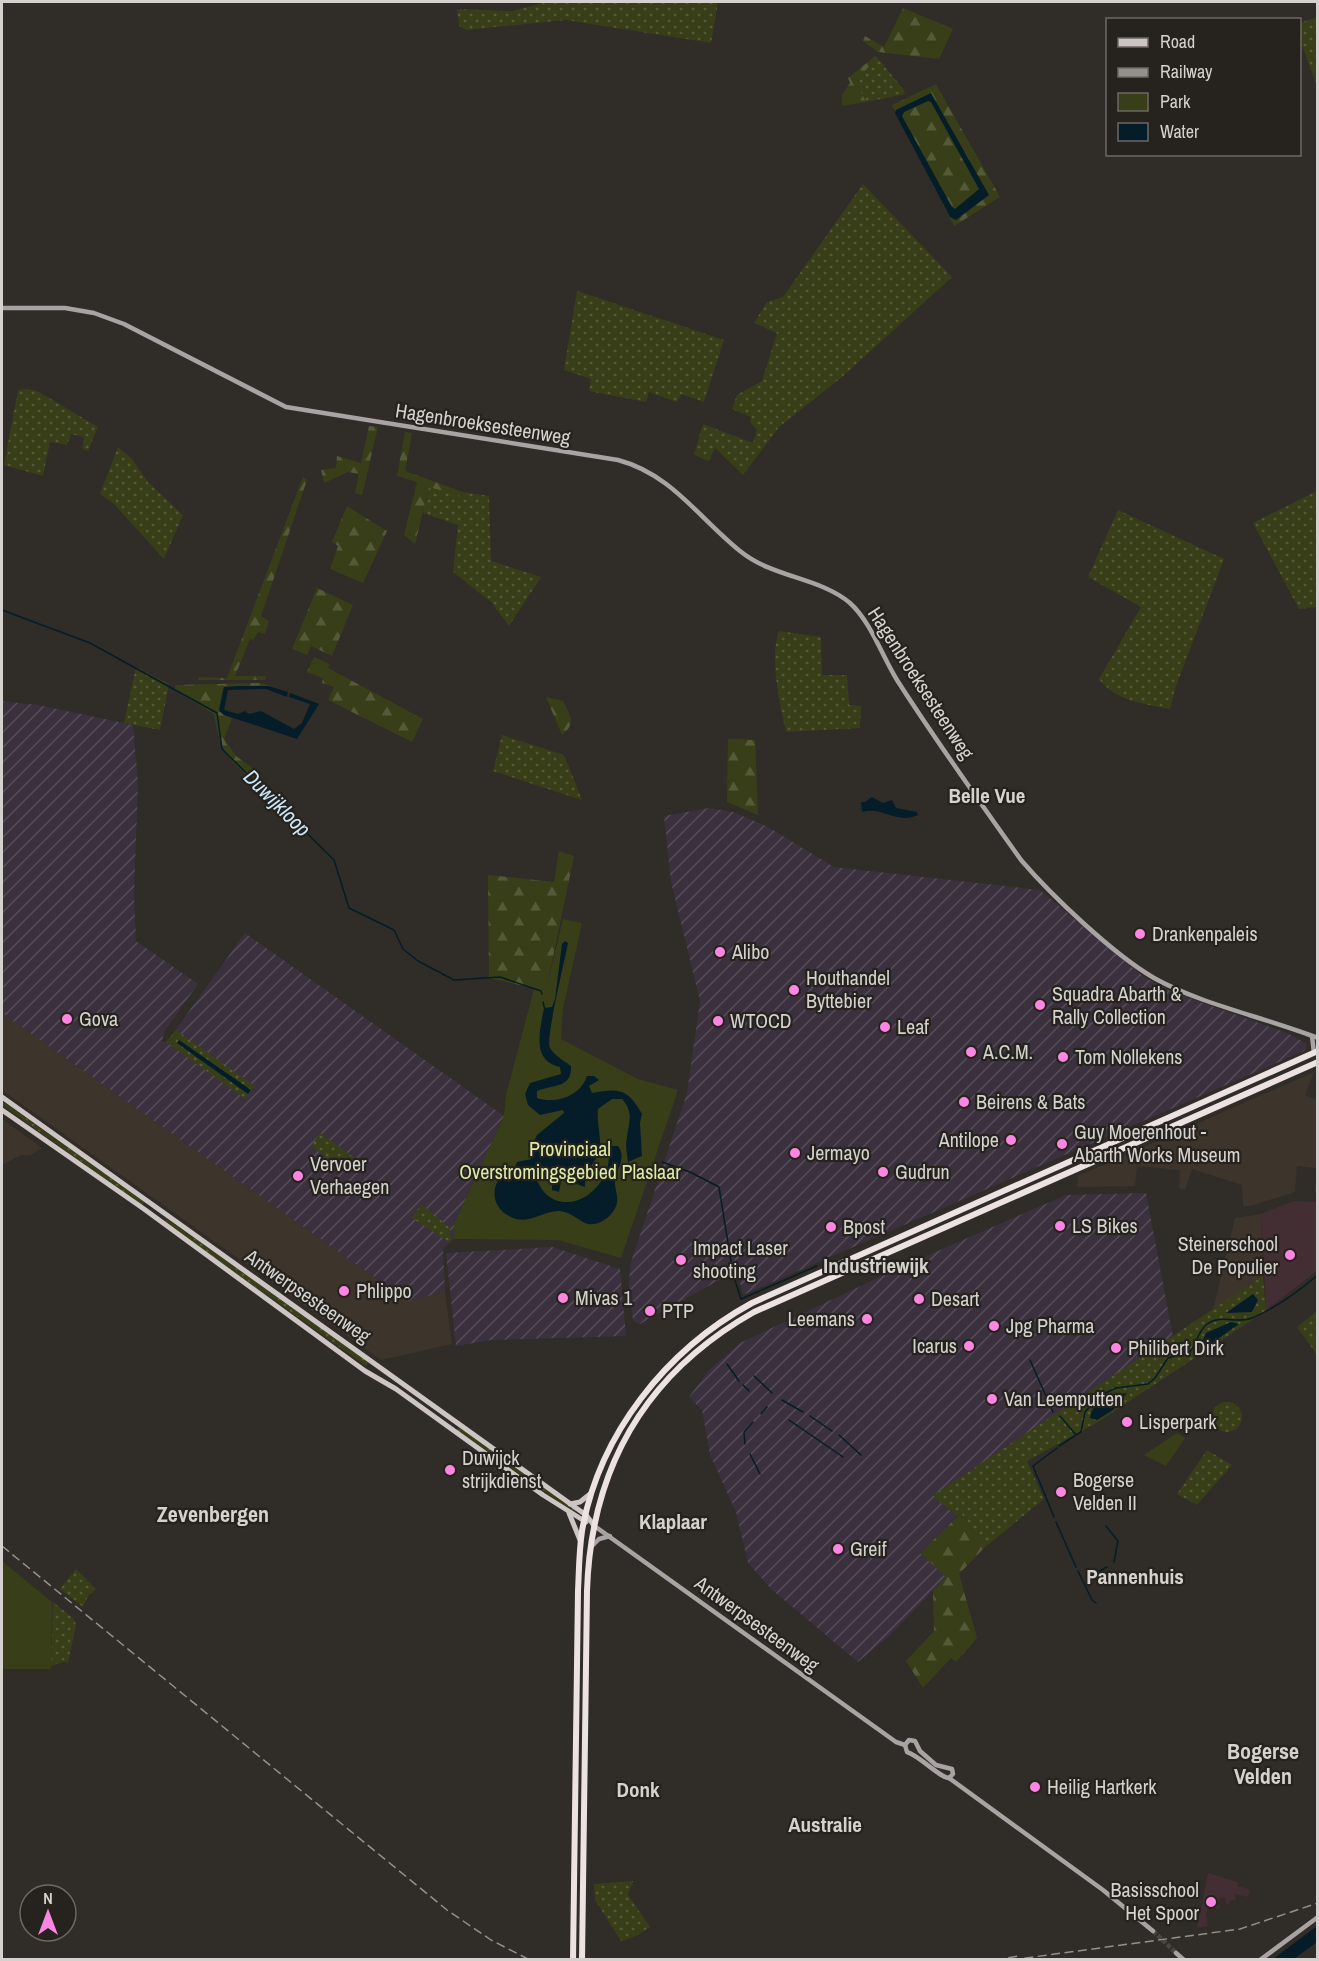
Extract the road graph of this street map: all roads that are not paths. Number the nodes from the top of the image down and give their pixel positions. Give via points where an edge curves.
1 (2, 308) edge
2 (1315, 1037) edge
3 (1316, 1052) edge
4 (1317, 1062) edge
5 (2, 1097) edge
6 (2, 1110) edge
7 (373, 1361) junction
8 (365, 1371) junction
9 (455, 1421) junction
10 (449, 1427) junction
11 (592, 1493) junction
12 (570, 1504) junction
13 (568, 1511) junction
14 (585, 1518) junction
15 (593, 1524) junction
16 (610, 1536) junction
17 (581, 1541) junction
18 (589, 1554) junction
19 (905, 1745) junction
20 (949, 1779) junction
21 (1317, 1917) edge
22 (1153, 1931) tunnel mouth
23 (1176, 1953) tunnel mouth
24 (573, 1957) edge
25 (582, 1958) edge
26 (1184, 1959) edge
27 (1260, 1959) edge

1 - 2 street, Hagenbroeksesteenweg via 64,308 110,318 286,406 618,460 653,473 756,563 830,591 856,610 898,681 1022,860 1044,885 1131,963 1178,989
2 - 3 street
3 - 11 highway via 735,1312 694,1342 646,1391 612,1443
4 - 15 highway via 737,1321 691,1356 649,1401 614,1461
5 - 7 main road, Antwerpsesteenweg
6 - 8 main road, Antwerpsesteenweg
7 - 8 main road via 375,1369
7 - 9 main road, Antwerpsesteenweg
8 - 10 main road, Antwerpsesteenweg
9 - 10 main road
9 - 12 main road, Antwerpsesteenweg
10 - 13 main road, Antwerpsesteenweg
11 - 12 main road
11 - 14 highway
12 - 14 main road, Antwerpsesteenweg
13 - 14 main road, Antwerpsesteenweg
13 - 17 main road
14 - 15 main road, Antwerpsesteenweg
14 - 17 highway
15 - 16 street, Antwerpsesteenweg
15 - 18 highway
16 - 18 street via 597,1540
16 - 19 street, Antwerpsesteenweg via 887,1736
17 - 24 highway
18 - 25 highway
19 - 20 street, Antwerpsesteenweg via 907,1752
19 - 20 street, Antwerpsesteenweg via 913,1741 936,1765 950,1767 953,1774
20 - 22 street, Antwerpsesteenweg via 1103,1890
21 - 27 street
23 - 26 street

